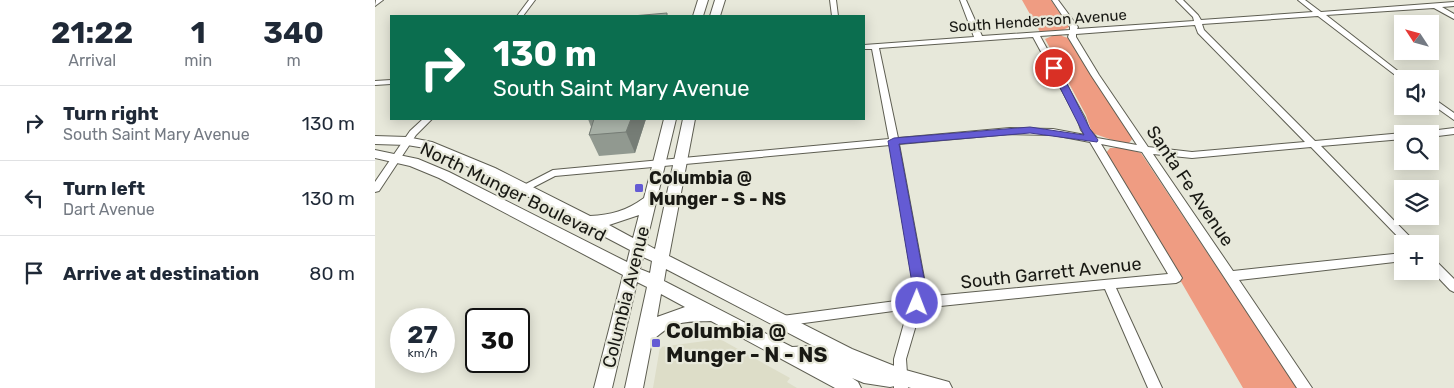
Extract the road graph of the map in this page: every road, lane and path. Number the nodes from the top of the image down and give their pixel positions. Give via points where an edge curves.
1 (380, 0) edge
2 (532, 0) edge
3 (703, 0) edge
4 (720, 0) edge
5 (833, 0) edge
6 (963, 0) edge
7 (1055, 0) edge
8 (1179, 0) edge
9 (1301, 0) edge
10 (1427, 0) edge
11 (375, 4) edge
12 (1454, 4) edge
13 (1436, 6) junction
14 (1320, 14) junction
15 (521, 15) edge
16 (698, 15) edge
17 (715, 15) edge
18 (835, 15) edge
19 (1454, 17) edge
20 (1199, 22) junction
21 (1072, 33) junction
22 (1036, 35) junction
23 (979, 39) junction
24 (869, 47) edge
25 (1394, 71) edge
26 (390, 82) edge
27 (375, 83) edge
28 (1439, 106) edge
29 (1454, 117) edge
30 (427, 120) edge
31 (670, 120) edge
32 (689, 120) edge
33 (1454, 132) edge
34 (1439, 133) edge
35 (1394, 137) edge
36 (375, 140) edge
37 (1093, 140) junction
38 (407, 141) junction
39 (894, 141) junction
40 (1314, 145) junction
41 (1146, 150) junction
42 (375, 154) edge
43 (397, 157) junction
44 (680, 162) junction
45 (659, 164) junction
46 (525, 188) junction
47 (375, 189) edge
48 (651, 198) junction
49 (588, 221) junction
50 (1403, 235) edge
51 (638, 247) junction
52 (659, 258) junction
53 (1394, 258) edge
54 (1439, 271) edge
55 (632, 272) junction
56 (1231, 276) junction
57 (655, 283) junction
58 (1109, 285) junction
59 (1454, 287) edge
60 (917, 303) junction
61 (716, 315) junction
62 (782, 321) junction
63 (643, 340) junction
64 (792, 355) junction
65 (901, 382) edge
66 (841, 385) edge
67 (603, 388) edge
68 (635, 388) edge
69 (943, 388) edge
70 (1155, 388) edge
71 (1305, 388) edge

1 - 11 street
2 - 15 street
3 - 16 main road
4 - 17 main road
5 - 18 street
6 - 23 street
7 - 21 street, Santa Fe Avenue via 1074,27
8 - 20 street
9 - 14 street
10 - 13 street
12 - 13 street, South Henderson Avenue
13 - 14 street, South Henderson Avenue
13 - 19 street
14 - 20 street, South Henderson Avenue
14 - 25 street
20 - 21 street, South Henderson Avenue
20 - 40 street via 1201,31
21 - 22 street, South Henderson Avenue
21 - 41 street, Santa Fe Avenue via 1095,75
22 - 23 street, South Henderson Avenue
22 - 37 street
23 - 24 street, South Henderson Avenue
24 - 39 street
26 - 27 street
28 - 29 street
30 - 38 street
31 - 45 main road, Columbia Avenue
32 - 44 main road, Columbia Avenue
33 - 34 street
35 - 40 street
36 - 38 main road, North Munger Boulevard
37 - 39 street via 1030,130
37 - 41 street
37 - 58 street, South Garrett Avenue via 1176,278
38 - 43 street
38 - 46 main road, North Munger Boulevard via 444,151
39 - 44 street
39 - 60 street via 920,289
40 - 41 street via 1212,155
40 - 50 street
41 - 56 street, Santa Fe Avenue
42 - 43 main road, North Munger Boulevard
43 - 47 street
43 - 55 main road, North Munger Boulevard via 444,175
44 - 45 street
44 - 52 main road, Columbia Avenue
45 - 46 street via 553,173
45 - 48 main road, Columbia Avenue
46 - 49 main road, North Munger Boulevard
48 - 49 main road via 638,210 621,218
48 - 51 main road, Columbia Avenue
49 - 51 main road, North Munger Boulevard
51 - 52 main road, North Munger Boulevard
51 - 55 main road, Columbia Avenue
52 - 57 main road, Columbia Avenue
52 - 62 main road, North Munger Boulevard
53 - 56 street
54 - 59 street
55 - 57 main road, North Munger Boulevard
55 - 67 main road, Columbia Avenue
56 - 71 street, Santa Fe Avenue
57 - 61 main road, North Munger Boulevard
57 - 63 main road, Columbia Avenue
58 - 60 street, South Garrett Avenue
58 - 70 street
60 - 62 street, South Garrett Avenue
60 - 65 street via 900,359
61 - 63 main road via 670,316
61 - 64 main road, North Munger Boulevard
62 - 65 main road, North Munger Boulevard
63 - 68 main road, Columbia Avenue
64 - 65 main road via 811,354 864,375
64 - 66 main road, North Munger Boulevard
65 - 69 main road

